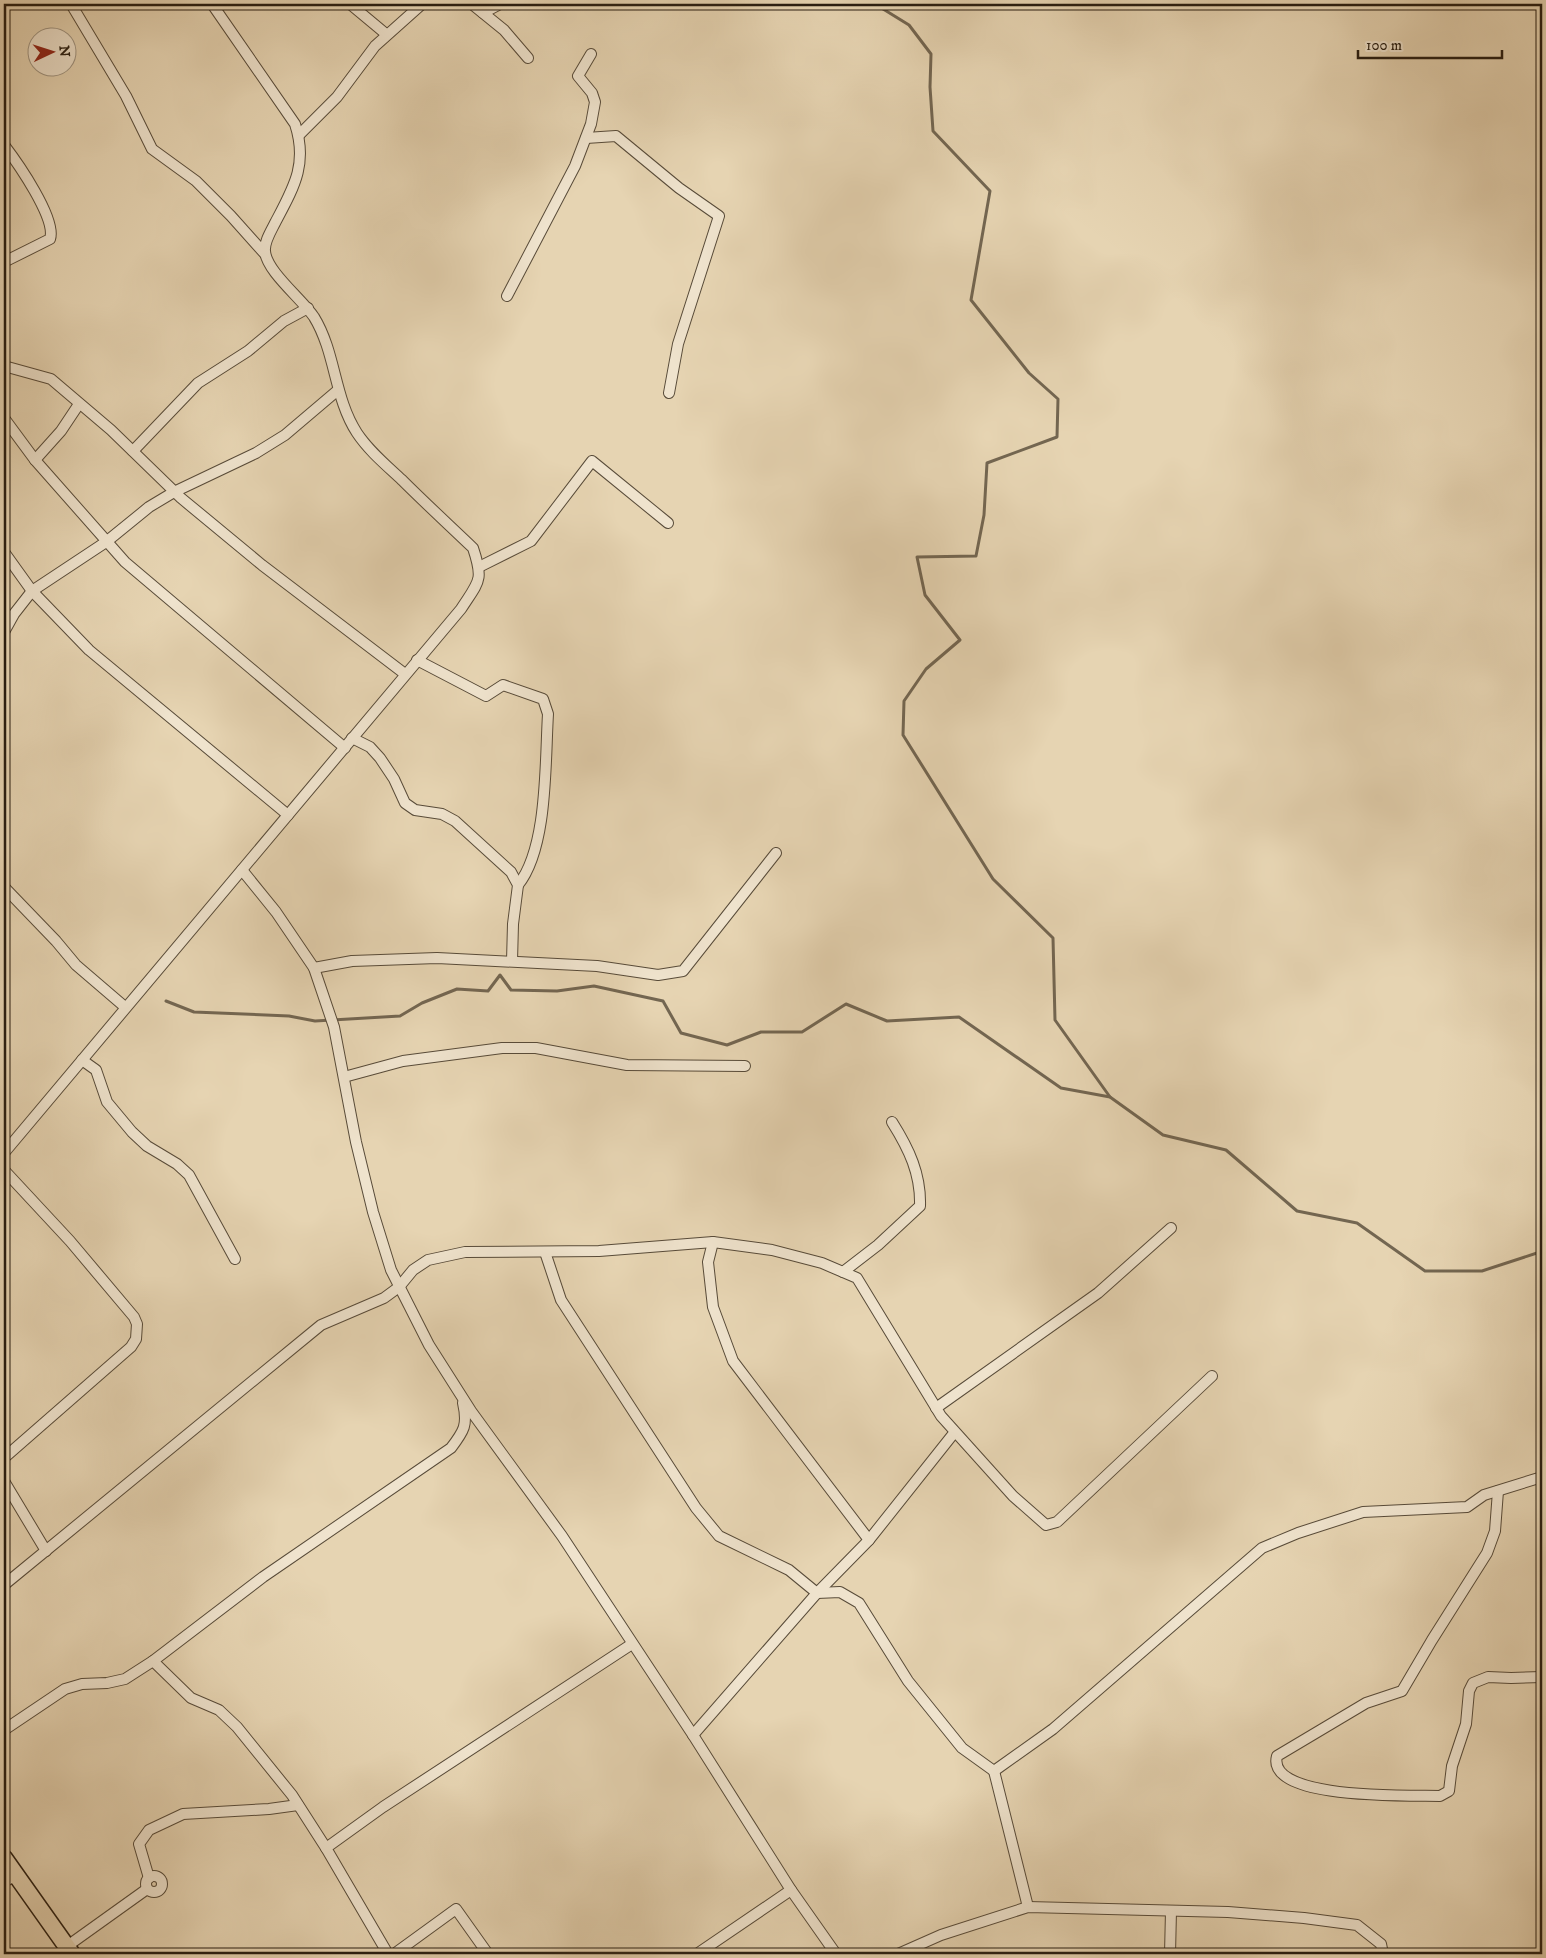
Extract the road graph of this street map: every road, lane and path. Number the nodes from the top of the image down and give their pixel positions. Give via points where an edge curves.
1 (71, 4) edge
2 (212, 4) edge
3 (350, 4) edge
4 (422, 4) edge
5 (472, 4) edge
6 (500, 4) edge
7 (482, 13) junction
8 (386, 34) junction
9 (591, 54) dead end
10 (528, 58) dead end
11 (299, 135) junction
12 (586, 138) junction
13 (4, 145) edge
14 (265, 254) junction
15 (4, 262) edge
16 (507, 296) dead end
17 (308, 308) junction
18 (4, 366) edge
19 (338, 390) junction
20 (669, 393) dead end
21 (80, 404) junction
22 (4, 418) edge
23 (133, 451) junction
24 (35, 460) junction
25 (174, 492) junction
26 (668, 524) dead end
27 (106, 542) junction
28 (4, 552) edge
29 (479, 567) junction
30 (32, 591) junction
31 (4, 632) edge
32 (417, 660) junction
33 (405, 674) junction
34 (352, 738) junction
35 (345, 748) junction
36 (288, 815) junction
37 (776, 853) dead end
38 (242, 870) junction
39 (518, 885) junction
40 (4, 887) edge
41 (512, 961) junction
42 (314, 968) junction
43 (125, 1007) junction
44 (82, 1060) junction
45 (745, 1066) dead end
46 (344, 1077) junction
47 (892, 1122) dead end
48 (4, 1153) edge
49 (4, 1170) edge
50 (1171, 1228) dead end
51 (713, 1242) junction
52 (545, 1252) junction
53 (235, 1258) dead end
54 (843, 1272) junction
55 (399, 1287) junction
56 (1212, 1376) dead end
57 (461, 1396) junction
58 (936, 1408) junction
59 (954, 1433) junction
60 (4, 1458) edge
61 (1542, 1477) edge
62 (4, 1481) edge
63 (1498, 1491) junction
64 (869, 1540) junction
65 (46, 1552) junction
66 (4, 1585) edge
67 (817, 1593) junction
68 (632, 1644) junction
69 (154, 1662) junction
70 (1542, 1677) edge
71 (4, 1730) edge
72 (693, 1735) junction
73 (994, 1771) junction
74 (298, 1804) junction
75 (326, 1848) junction
76 (4, 1858) edge
77 (10, 1878) edge
78 (149, 1878) junction
79 (147, 1889) junction
80 (791, 1890) junction
81 (1028, 1907) junction
82 (1171, 1911) junction
83 (69, 1950) edge
84 (388, 1954) edge
85 (394, 1954) edge
86 (488, 1954) edge
87 (697, 1954) edge
88 (836, 1954) edge
89 (898, 1954) edge
90 (1170, 1954) edge
91 (1383, 1954) edge

1 - 14 street via 126,96 152,149 196,182
2 - 11 street via 295,124
3 - 8 street
4 - 8 street
5 - 7 street
6 - 7 street
7 - 10 street via 504,30
8 - 11 street via 336,97
9 - 12 street via 578,76 595,102
11 - 14 street via 301,165 267,240
12 - 16 street via 575,166
12 - 20 street via 616,136 719,216 678,344
13 - 15 street via 43,208 52,232 50,239
14 - 17 street via 277,274
17 - 19 street via 329,349
17 - 23 street via 202,380 180,399
18 - 21 street via 50,379
19 - 25 street via 285,435 256,453
19 - 29 street via 357,432 373,452 473,548
21 - 23 street
21 - 24 street
22 - 24 street
23 - 25 street
24 - 27 street
25 - 27 street via 133,518
25 - 33 street via 262,565
26 - 29 street via 592,461 532,541
27 - 30 street
27 - 35 street via 132,568
28 - 30 street
29 - 32 street via 480,580 461,609
30 - 31 street
30 - 36 street via 96,656
32 - 33 street
32 - 39 street via 486,696 503,684 543,699 548,714 542,817 528,873
33 - 34 street
34 - 35 street
34 - 39 street via 380,758 405,803 415,810 442,814 455,821 504,864
35 - 36 street
36 - 38 street
37 - 41 street via 683,971 658,974
38 - 42 street via 276,912
38 - 43 street
39 - 41 street via 512,924
40 - 43 street via 76,965
41 - 42 street via 438,958 352,961
42 - 46 street via 330,1012
43 - 44 street
44 - 48 street
44 - 53 street via 96,1070 107,1102 132,1132 189,1175
45 - 46 street via 627,1065 536,1048 502,1048 403,1061
46 - 55 street via 373,1212
47 - 54 street via 911,1156 920,1186 920,1206
49 - 60 street via 104,1279 137,1324 136,1339 131,1347
50 - 58 street via 1098,1293
51 - 52 street
51 - 54 street via 772,1250
51 - 64 street via 708,1262 713,1307 733,1361
52 - 55 street via 465,1252 428,1260 413,1270
52 - 67 street via 561,1300 696,1508 719,1536 789,1570
54 - 58 street via 857,1278
55 - 57 street via 429,1345
55 - 65 street via 384,1298 321,1325
56 - 59 street via 1057,1522 1046,1525 1012,1496
57 - 68 street via 562,1536
57 - 69 street via 466,1416 464,1430 451,1448 263,1577
58 - 59 street
59 - 64 street
61 - 63 street
62 - 65 street
63 - 70 street via 1495,1531 1487,1553 1402,1692 1366,1703 1328,1724 1277,1756 1278,1767 1286,1778 1294,1782 1342,1794 1440,1796 1449,1791 1452,1766 1466,1724 1469,1691 1473,1684 1488,1676
63 - 73 street via 1484,1495 1467,1507 1363,1512 1262,1548 1054,1729
64 - 67 street
65 - 66 street
67 - 72 street
67 - 73 street via 840,1592 859,1603 908,1681 962,1748
68 - 72 street
68 - 75 street
69 - 71 street via 125,1679 65,1689
69 - 74 street via 191,1698 227,1717
72 - 80 street
73 - 81 street
74 - 75 street
74 - 78 street via 183,1814 149,1830 139,1844
75 - 84 street
76 - 77 highway
77 - 83 highway
78 - 79 street
78 - 79 street via 161,1879 162,1888 155,1893
79 - 83 street
80 - 87 street
80 - 88 street
81 - 82 street
81 - 89 street via 941,1935
82 - 90 street
82 - 91 street via 1228,1912 1357,1925 1381,1944
85 - 86 street via 456,1909

